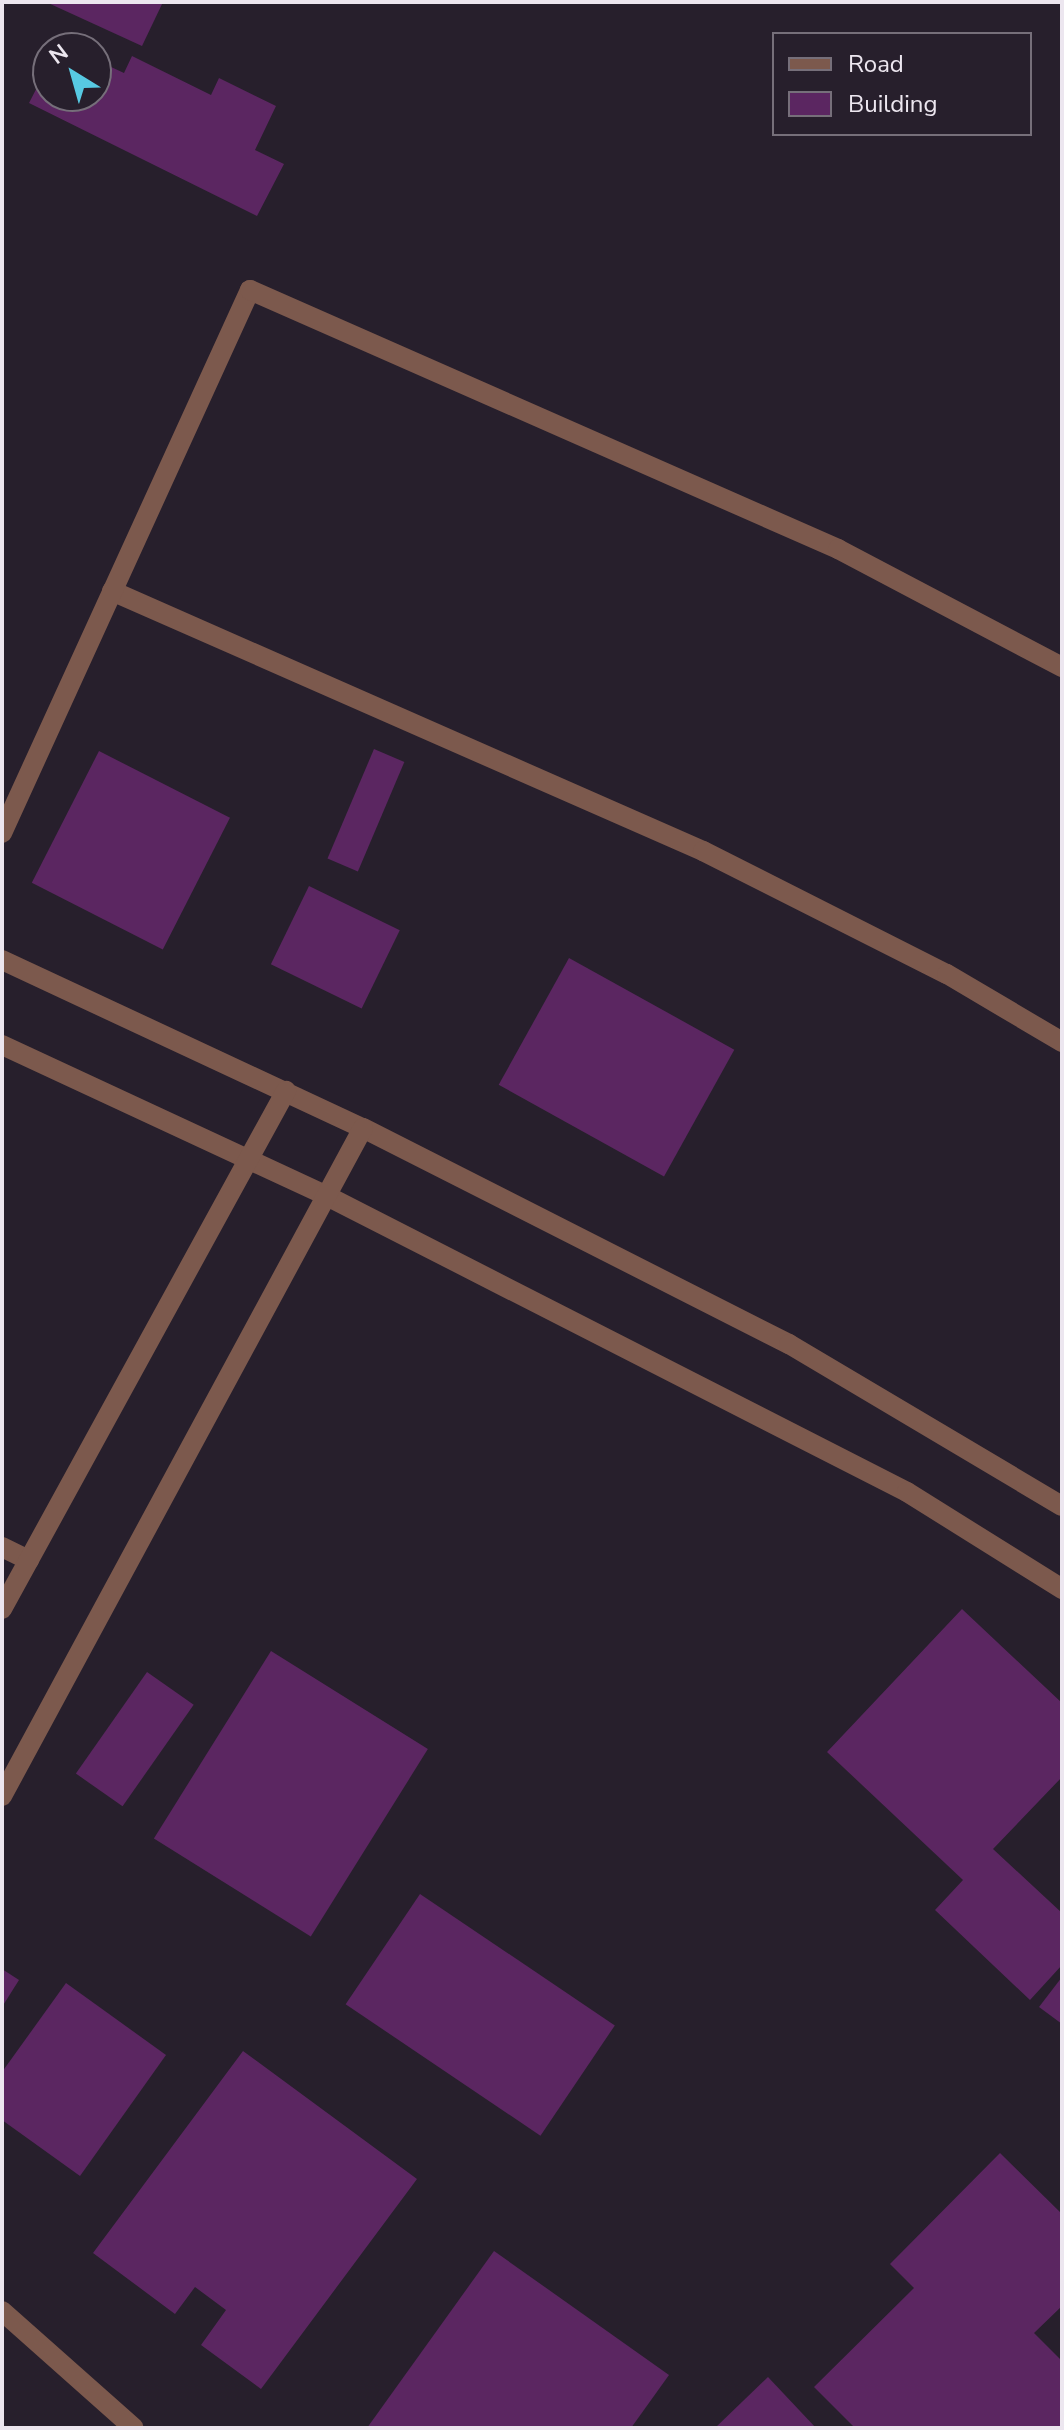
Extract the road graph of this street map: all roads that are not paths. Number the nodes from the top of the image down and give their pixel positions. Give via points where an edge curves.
1 (112, 591) junction
2 (1062, 667) edge
3 (2, 833) edge
4 (2, 960) edge
5 (1062, 1042) edge
6 (2, 1045) edge
7 (286, 1091) junction
8 (363, 1128) junction
9 (249, 1159) junction
10 (327, 1196) junction
11 (1062, 1506) edge
12 (2, 1547) edge
13 (29, 1560) junction
14 (1062, 1589) edge
15 (2, 1609) edge
16 (2, 1796) edge
17 (2, 2311) edge
18 (134, 2428) edge

1 - 2 street via 250,290 838,549
1 - 3 street
1 - 5 street via 703,851 947,974
4 - 7 street
6 - 9 street
7 - 8 street
7 - 9 street
8 - 10 street
8 - 11 street via 789,1344
9 - 10 street
9 - 13 street
10 - 14 street via 907,1492
10 - 16 street
12 - 13 street
13 - 15 street
17 - 18 street

